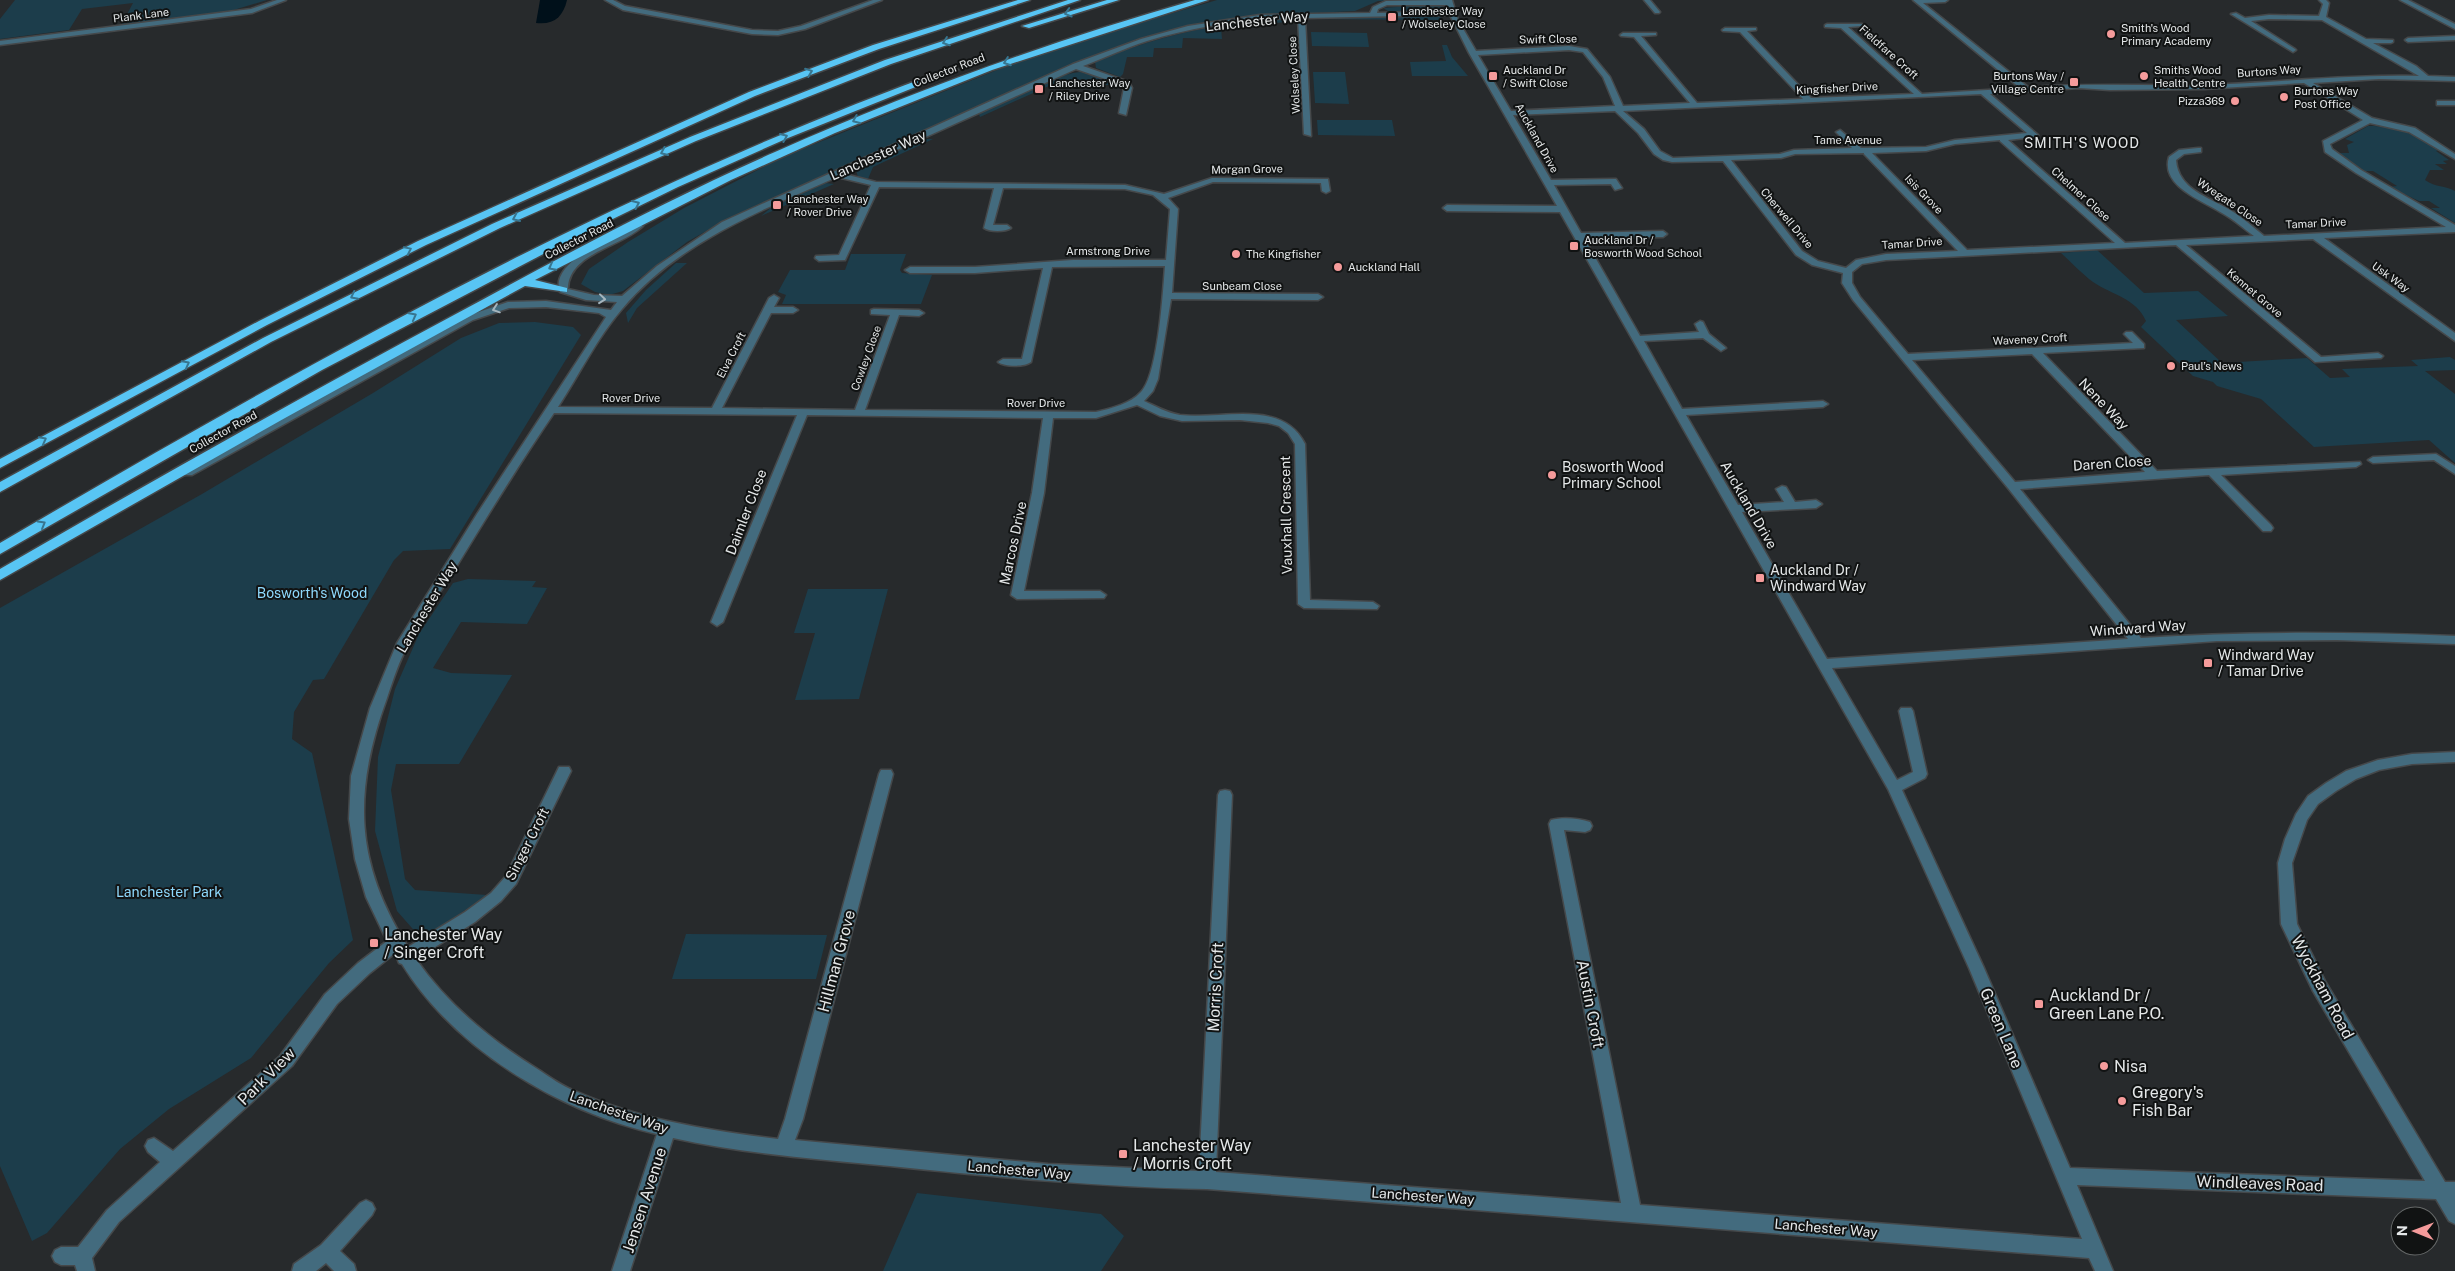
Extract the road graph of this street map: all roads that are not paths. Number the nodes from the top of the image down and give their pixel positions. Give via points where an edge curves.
1 (282, 0) edge
2 (608, 0) edge
3 (879, 0) edge
4 (1026, 0) edge
5 (1047, 0) edge
6 (1076, 0) edge
7 (1115, 0) edge
8 (1176, 0) edge
9 (1204, 0) edge
10 (1647, 0) edge
11 (1917, 0) edge
12 (1945, 0) edge
13 (2322, 0) edge
14 (2403, 0) edge
15 (1449, 1) edge
16 (1657, 12) dead end
17 (1451, 13) junction
18 (1373, 14) junction
19 (2234, 14) dead end
20 (1302, 15) junction
21 (2323, 18) junction
22 (2244, 20) junction
23 (1860, 25) dead end
24 (1828, 26) dead end
25 (1843, 26) junction
26 (2455, 27) edge
27 (1754, 29) dead end
28 (1725, 30) dead end
29 (1742, 30) junction
30 (1654, 34) dead end
31 (1623, 35) dead end
32 (1636, 35) junction
33 (2455, 38) edge
34 (2408, 40) dead end
35 (2364, 41) junction
36 (2391, 41) dead end
37 (0, 43) edge
38 (2293, 50) dead end
39 (1473, 53) junction
40 (1076, 66) junction
41 (2425, 77) junction
42 (2455, 79) edge
43 (2303, 80) junction
44 (2026, 89) junction
45 (1983, 92) junction
46 (1920, 96) junction
47 (1809, 100) junction
48 (2440, 103) dead end
49 (2455, 103) edge
50 (1695, 105) junction
51 (1618, 109) junction
52 (1123, 113) dead end
53 (1508, 113) junction
54 (2369, 120) junction
55 (1840, 132) dead end
56 (1308, 134) dead end
57 (693, 139) junction
58 (2003, 139) junction
59 (2198, 150) dead end
60 (1863, 152) junction
61 (1724, 157) junction
62 (2454, 163) edge
63 (834, 174) junction
64 (572, 176) junction
65 (722, 180) junction
66 (1548, 183) junction
67 (876, 184) junction
68 (999, 186) junction
69 (1618, 188) dead end
70 (1326, 191) dead end
71 (1163, 197) junction
72 (1447, 208) dead end
73 (1564, 209) junction
74 (1007, 228) dead end
75 (2455, 229) edge
76 (1663, 234) dead end
77 (2314, 235) junction
78 (1578, 236) junction
79 (2261, 238) junction
80 (2178, 243) junction
81 (2122, 245) junction
82 (1965, 253) junction
83 (819, 258) dead end
84 (1169, 263) junction
85 (1048, 264) junction
86 (910, 270) dead end
87 (944, 271) junction
88 (1848, 271) junction
89 (941, 281) dead end
90 (523, 282) junction
91 (563, 290) junction
92 (1166, 296) junction
93 (1318, 297) dead end
94 (774, 298) dead end
95 (626, 299) junction
96 (768, 310) junction
97 (793, 310) dead end
98 (874, 312) dead end
99 (896, 312) junction
100 (919, 312) dead end
101 (611, 317) junction
102 (1700, 324) dead end
103 (2129, 334) dead end
104 (1705, 335) junction
105 (2455, 338) edge
106 (1636, 339) junction
107 (1721, 348) dead end
108 (2035, 351) junction
109 (2378, 356) dead end
110 (1904, 357) junction
111 (1003, 362) dead end
112 (262, 398) junction
113 (1136, 401) junction
114 (1823, 404) dead end
115 (550, 410) junction
116 (716, 411) junction
117 (859, 412) junction
118 (1678, 412) junction
119 (803, 413) junction
120 (1048, 416) junction
121 (2373, 460) dead end
122 (0, 464) edge
123 (2356, 464) dead end
124 (2455, 471) edge
125 (2213, 473) junction
126 (2154, 475) junction
127 (2012, 486) junction
128 (0, 488) edge
129 (1782, 489) dead end
130 (1816, 504) dead end
131 (1791, 506) junction
132 (1736, 509) junction
133 (2267, 528) dead end
134 (0, 548) edge
135 (0, 576) edge
136 (1100, 595) dead end
137 (1373, 606) dead end
138 (717, 622) dead end
139 (2455, 640) edge
140 (2138, 643) junction
141 (1824, 664) junction
142 (1906, 711) dead end
143 (2455, 757) edge
144 (564, 771) dead end
145 (886, 774) dead end
146 (1894, 788) junction
147 (1225, 795) dead end
148 (1585, 826) dead end
149 (400, 951) junction
150 (667, 1130) junction
151 (154, 1146) dead end
152 (783, 1148) junction
153 (174, 1162) junction
154 (2065, 1176) junction
155 (1207, 1180) junction
156 (2447, 1190) edge
157 (366, 1209) dead end
158 (1632, 1212) junction
159 (2455, 1215) edge
160 (2095, 1249) junction
161 (327, 1251) junction
162 (60, 1256) dead end
163 (84, 1263) edge
164 (301, 1271) edge
165 (347, 1271) edge
166 (621, 1271) edge
167 (2104, 1271) edge

1 - 37 street, Plank Lane via 252,11
2 - 3 street via 641,12 752,32 778,33 803,28
64 -> 4 highway via 752,94 876,47
5 - 64 highway via 926,38 770,96
6 -> 57 highway via 888,62
7 -> 57 highway via 1022,28
112 -> 8 highway, Collector Road via 540,251 764,145 933,78 1103,20
9 -> 65 highway, Collector Road via 1112,26 947,84
10 - 16 street
11 - 12 street
11 - 44 street
13 - 21 street via 2326,3
14 - 26 street
15 - 17 street, Auckland Drive
15 - 18 street via 1386,4 1375,8
17 - 18 street, Lanchester Way
17 - 39 street, Auckland Drive
18 - 20 street, Lanchester Way
19 - 22 street
20 - 40 street, Lanchester Way via 1245,19 1167,33 1120,47
20 - 56 street, Wolseley Close
21 - 22 street
21 - 35 street
22 - 38 street
23 - 25 street, Fieldfare Croft
24 - 25 street, Fieldfare Croft
25 - 46 street, Fieldfare Croft
27 - 29 street
28 - 29 street
29 - 47 street
30 - 32 street
31 - 32 street
32 - 50 street
33 - 34 street
35 - 36 street
35 - 41 street
39 - 51 street, Swift Close via 1585,50 1606,77
39 - 53 street, Auckland Drive
40 - 52 street via 1126,84
40 - 63 street, Lanchester Way
41 - 42 street, Burtons Way
41 - 43 street, Burtons Way
43 - 44 street, Burtons Way via 2204,87
43 - 54 street
44 - 45 street, Kingfisher Drive
45 - 46 street, Kingfisher Drive
45 - 58 street, Tame Avenue via 2034,135
46 - 47 street, Kingfisher Drive
47 - 50 street, Kingfisher Drive
48 - 49 street
50 - 51 street, Kingfisher Drive
51 - 53 street, Kingfisher Drive
51 - 61 street, Tame Avenue via 1661,157 1672,160
53 - 66 street, Auckland Drive
54 - 62 street via 2412,130
54 - 75 street via 2326,143 2328,150 2377,184
55 - 60 street, Isis Grove
57 -> 128 highway via 496,226 374,286 267,340
58 - 60 street, Tame Avenue via 1955,142 1930,149
58 - 81 street, Chelmer Close
59 - 79 street, Wyegate Close via 2182,152 2172,159 2171,165 2180,182
60 - 61 street, Tame Avenue
60 - 82 street, Isis Grove
61 - 88 street, Cherwell Drive via 1799,254 1815,263
63 - 67 street
63 - 95 street, Lanchester Way via 725,224 687,248
122 -> 64 highway via 357,275
65 -> 90 highway, Collector Road
65 - 91 street via 576,261 568,268
66 - 69 street, Auckland Drive via 1613,181
66 - 73 street, Auckland Drive
67 - 68 street
67 - 83 street via 842,258
68 - 71 street via 1125,187
68 - 74 street via 988,228
70 - 71 street, Morgan Grove via 1325,181 1227,179 1193,185
71 - 84 street, Rover Drive via 1174,209
72 - 73 street
73 - 78 street, Auckland Drive
75 - 77 street, Tamar Drive
76 - 78 street
77 - 79 street, Tamar Drive
77 - 105 street, Usk Way
78 - 106 street, Auckland Drive
79 - 80 street, Tamar Drive
80 - 81 street, Tamar Drive
80 - 109 street, Kennet Grove via 2319,360
81 - 82 street, Tamar Drive
82 - 88 street, Tamar Drive via 1869,259
84 - 85 street, Armstrong Drive
84 - 92 street, Rover Drive
85 - 87 street, Armstrong Drive
85 - 111 street, Armstrong Drive via 1026,362
86 - 87 street, Armstrong Drive
87 - 89 street
88 - 110 street via 1847,283 1856,298
90 - 91 highway
90 - 112 highway via 504,283 479,292 387,340
90 - 135 highway, Collector Road via 211,453
91 -> 95 street via 605,300
92 - 93 street, Sunbeam Close
92 - 113 street, Rover Drive via 1155,380 1148,393
94 - 96 street, Elva Croft
95 - 101 street, Lanchester Way
96 - 97 street
96 - 116 street, Elva Croft
98 - 99 street, Cowley Close
99 - 100 street, Cowley Close
99 - 117 street, Cowley Close
101 - 115 street, Lanchester Way
101 -> 135 street via 600,310 546,304 508,305 470,318
102 - 104 street
103 - 108 street, Waveney Croft via 2141,346
104 - 106 street
104 - 107 street
106 - 118 street, Auckland Drive
108 - 110 street, Waveney Croft
108 - 126 street, Nene Way
110 - 127 street
134 -> 112 highway, Collector Road
113 - 120 street, Rover Drive via 1096,415
113 - 137 street, Vauxhall Crescent via 1160,413 1181,418 1262,418 1292,430 1300,444 1304,604
114 - 118 street
115 - 116 street, Rover Drive
115 - 149 street, Lanchester Way via 401,646 372,721 358,782 356,818 366,874
116 - 119 street, Rover Drive
117 - 119 street, Rover Drive
117 - 120 street, Rover Drive
118 - 132 street, Auckland Drive
119 - 138 street, Daimler Close
120 - 136 street, Marcos Drive via 1038,493 1017,595
121 - 124 street via 2436,457
123 - 125 street, Daren Close
125 - 126 street, Daren Close
125 - 133 street
126 - 127 street, Daren Close
127 - 140 street
129 - 131 street
130 - 131 street
131 - 132 street
132 - 141 street, Auckland Drive
139 - 140 street, Windward Way via 2337,636 2217,637
140 - 141 street, Windward Way
141 - 146 street, Green Lane
142 - 146 street via 1920,774
143 - 156 street, Wyckham Road via 2378,765 2331,787 2314,800 2302,818 2285,863 2289,924 2319,986
144 - 149 street, Singer Croft via 511,880 501,891 470,917
145 - 152 street, Hillman Grove via 794,1119
146 - 154 street, Green Lane via 1926,852
147 - 155 street, Morris Croft
148 - 158 street, Austin Croft via 1556,824
149 - 150 street, Lanchester Way via 439,1002 499,1054 572,1099
149 - 153 street, Park View via 364,968 331,999 286,1061
150 - 152 street, Lanchester Way
150 - 166 street, Jensen Avenue
151 - 153 street
152 - 155 street, Lanchester Way via 1132,1180
153 - 163 street, Park View via 114,1216
154 - 156 street, Windleaves Road
154 - 160 street, Green Lane
155 - 158 street, Lanchester Way
156 - 159 street, Wyckham Road
157 - 161 street
158 - 160 street, Lanchester Way
160 - 167 street, Green Lane
161 - 164 street
161 - 165 street
162 - 163 street, Park View

